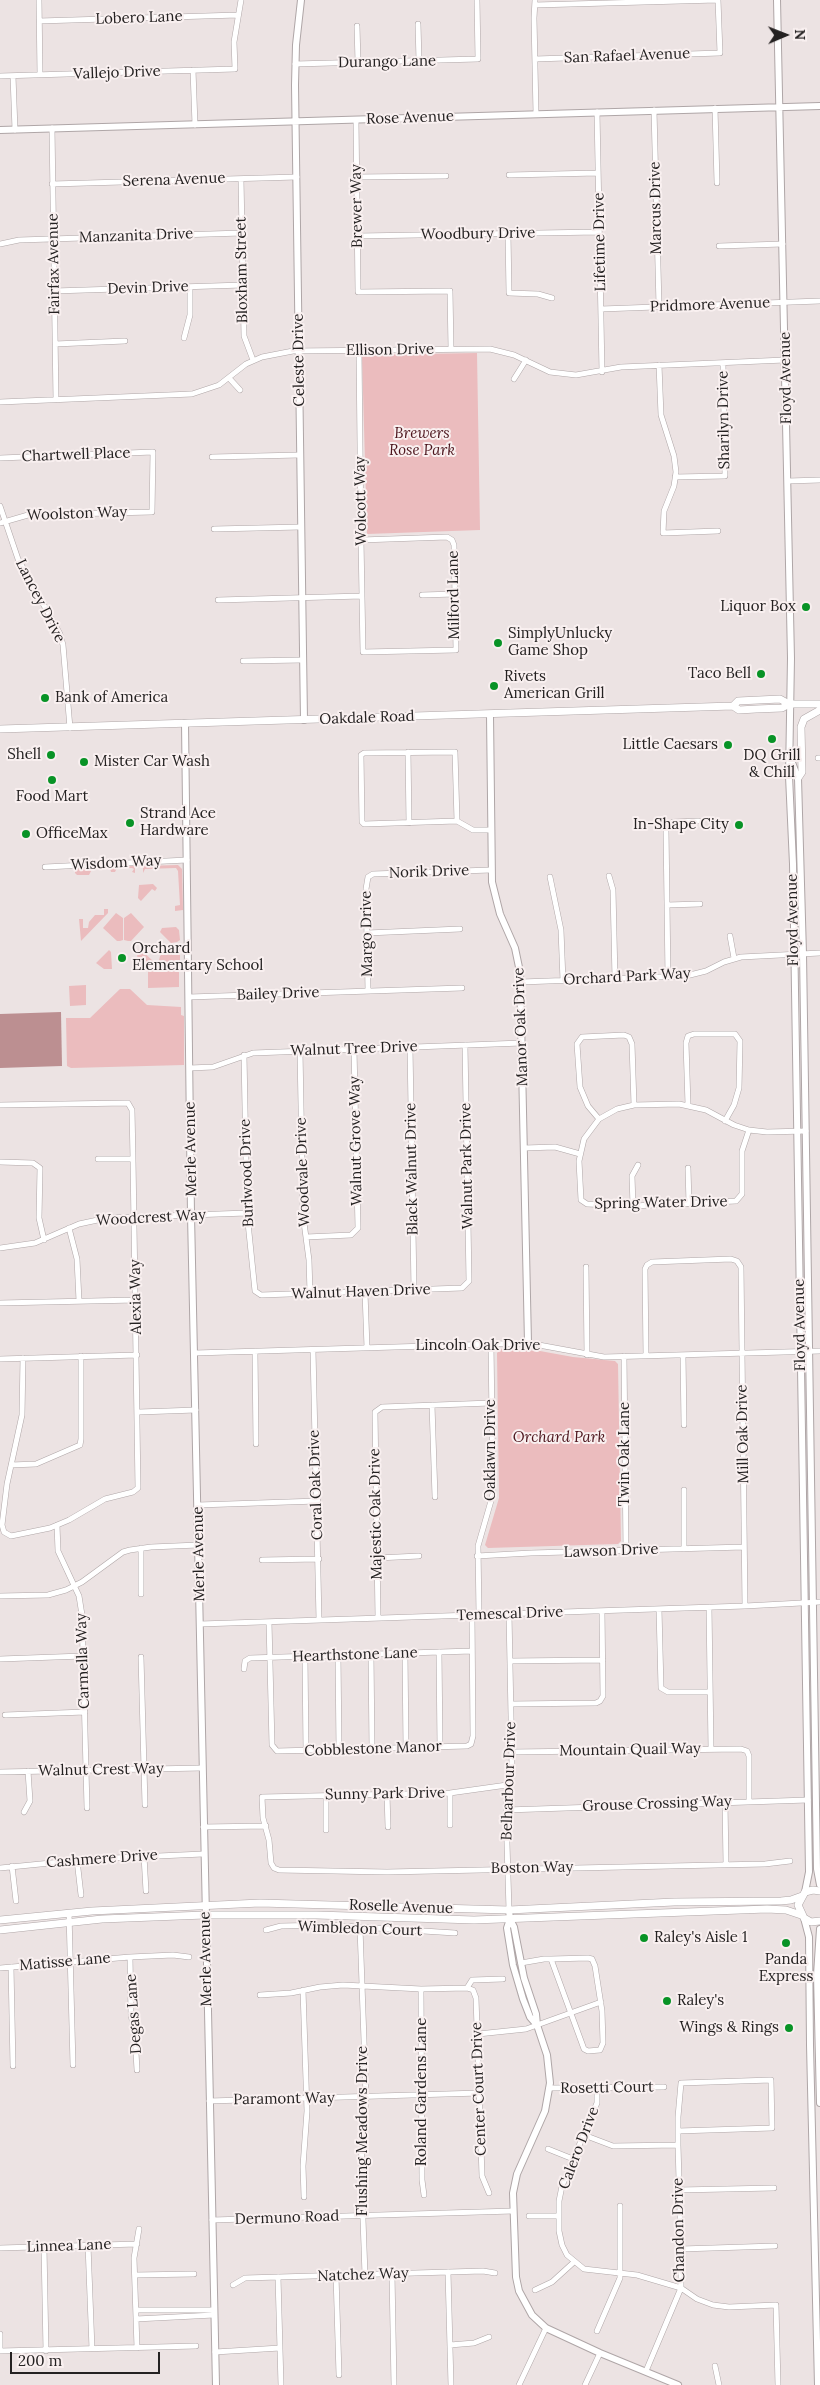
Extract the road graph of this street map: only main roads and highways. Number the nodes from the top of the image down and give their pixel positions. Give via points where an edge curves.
1 (820, 704) edge
2 (820, 710) edge
3 (0, 729) edge
4 (798, 778) road end
5 (820, 1891) edge
6 (803, 1894) junction
7 (803, 1917) junction
8 (0, 1920) edge
9 (820, 1921) edge
10 (0, 1930) edge

1 - 3 main road, Oakdale Road via 789,704 782,708 756,710 739,710 733,706
2 - 4 main road via 804,719 801,727 802,772
5 - 6 main road, Roselle Avenue
6 - 7 main road via 798,1905
6 - 8 main road, Roselle Avenue via 784,1901 664,1902 509,1910 312,1903 204,1906
7 - 9 main road, Roselle Avenue via 813,1922
7 - 10 main road, Roselle Avenue via 790,1910 767,1909 450,1920 205,1915 69,1922

